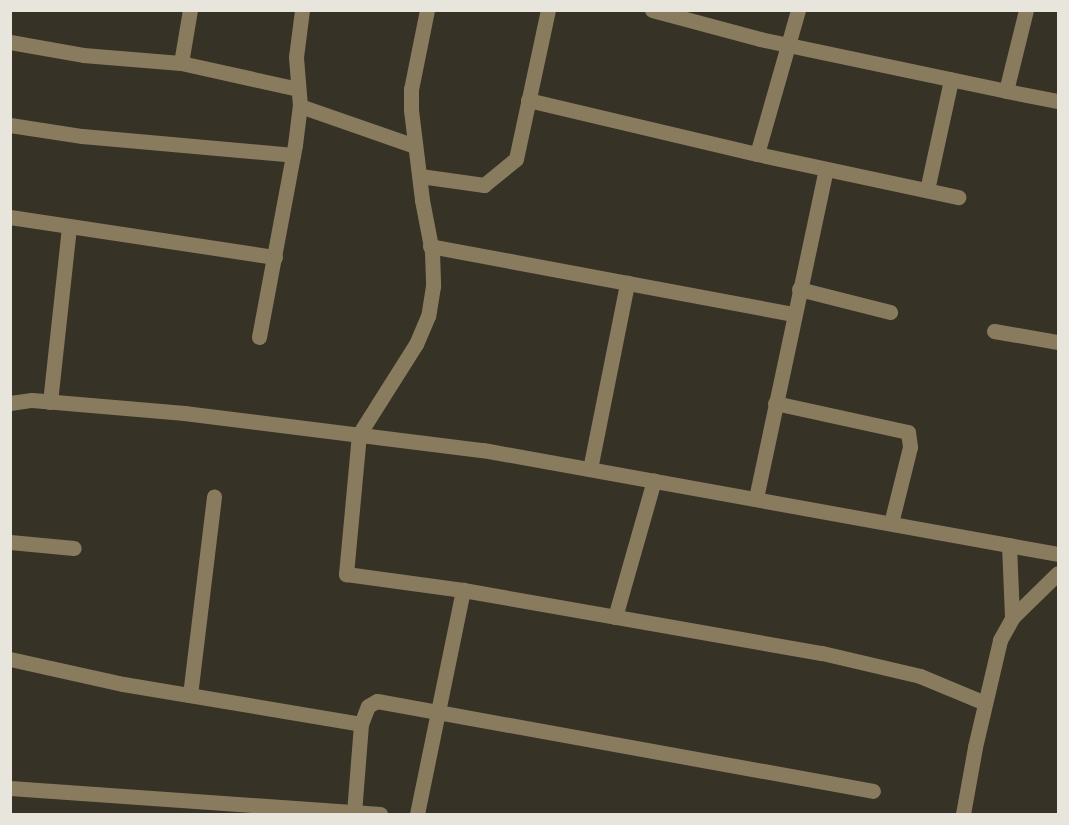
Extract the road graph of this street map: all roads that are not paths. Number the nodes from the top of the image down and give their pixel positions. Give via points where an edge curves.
1 (190, 10) edge
2 (302, 10) edge
3 (428, 10) edge
4 (548, 10) edge
5 (652, 10) edge
6 (798, 10) edge
7 (1026, 10) edge
8 (10, 42) edge
9 (788, 45) junction
10 (181, 63) junction
11 (951, 80) junction
12 (298, 89) junction
13 (1006, 91) junction
14 (528, 100) junction
15 (1059, 101) edge
16 (300, 106) junction
17 (10, 125) edge
18 (415, 146) junction
19 (757, 154) junction
20 (293, 155) junction
21 (826, 169) junction
22 (420, 176) junction
23 (927, 190) junction
24 (958, 197) dead end
25 (10, 217) edge
26 (69, 226) junction
27 (430, 246) junction
28 (274, 257) junction
29 (627, 283) junction
30 (799, 289) junction
31 (890, 312) dead end
32 (794, 314) junction
33 (994, 331) dead end
34 (259, 337) dead end
35 (1059, 342) edge
36 (50, 402) junction
37 (10, 403) edge
38 (775, 403) junction
39 (359, 434) junction
40 (590, 469) junction
41 (654, 480) junction
42 (214, 496) dead end
43 (756, 498) junction
44 (891, 523) junction
45 (10, 542) edge
46 (1009, 545) junction
47 (74, 548) dead end
48 (1059, 554) edge
49 (1059, 573) edge
50 (463, 590) junction
51 (615, 617) junction
52 (1012, 618) junction
53 (10, 659) edge
54 (190, 695) junction
55 (985, 703) junction
56 (436, 713) junction
57 (361, 724) junction
58 (10, 788) edge
59 (873, 791) dead end
60 (354, 813) junction
61 (380, 814) edge
62 (417, 814) edge
63 (963, 814) edge

1 - 10 street
2 - 12 street via 296,57
3 - 18 street via 411,89
4 - 14 street
5 - 9 street
6 - 9 street
7 - 13 street
8 - 10 street via 83,56
9 - 11 street
9 - 19 street
10 - 12 street
11 - 13 street
11 - 23 street
12 - 16 street
13 - 15 street
14 - 19 street
14 - 22 street via 516,159 484,185
16 - 18 street
16 - 20 street
17 - 20 street via 82,136
18 - 22 street
19 - 21 street
20 - 28 street
21 - 23 street
21 - 30 street
22 - 27 street
23 - 24 street
25 - 26 street
26 - 28 street
26 - 36 street
27 - 29 street
27 - 39 street via 433,286 428,316 416,344
28 - 34 street
29 - 32 street
29 - 40 street
30 - 31 street
30 - 32 street
32 - 38 street
33 - 35 street
36 - 37 street
36 - 39 street
38 - 43 street
38 - 44 street via 908,432 910,447
39 - 40 street
39 - 50 street via 346,574
40 - 41 street
41 - 43 street
41 - 51 street
42 - 54 street
43 - 44 street
44 - 46 street
45 - 47 street
46 - 48 street
46 - 52 street
49 - 52 street
50 - 51 street
50 - 56 street
51 - 55 street via 892,668
52 - 55 street via 1000,640
53 - 54 street
54 - 57 street
55 - 63 street
56 - 57 street via 377,701 368,706
56 - 59 street
56 - 62 street
57 - 60 street
58 - 60 street
60 - 61 street

